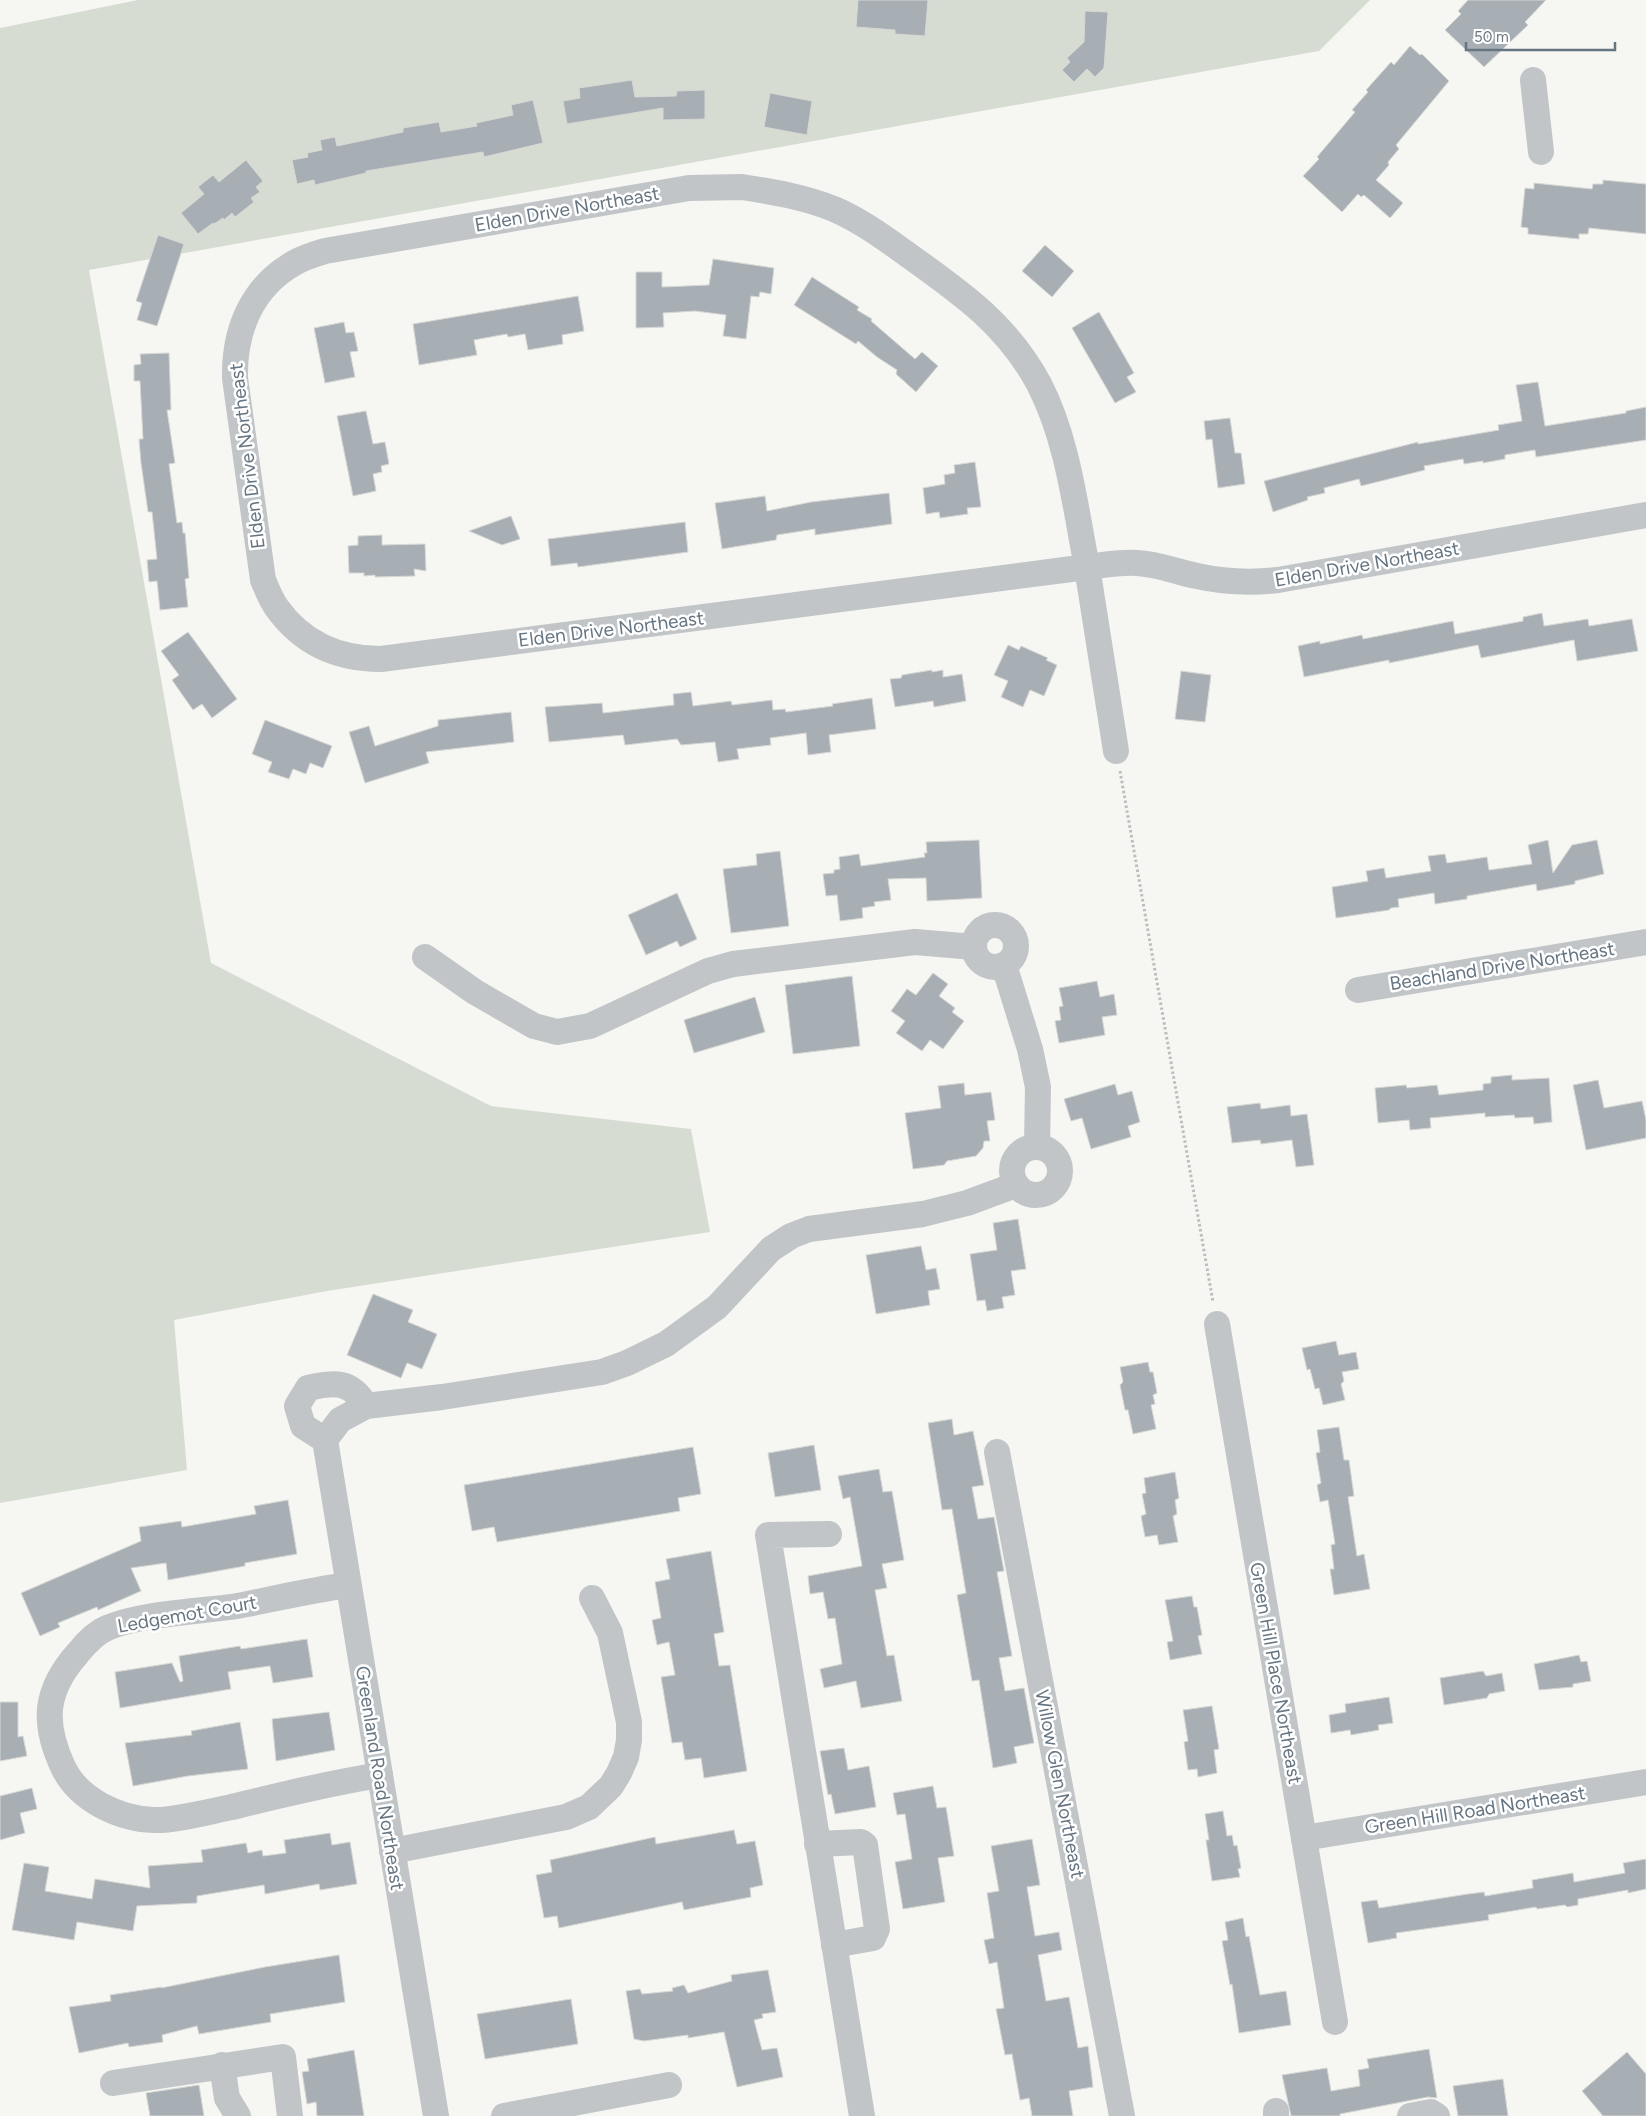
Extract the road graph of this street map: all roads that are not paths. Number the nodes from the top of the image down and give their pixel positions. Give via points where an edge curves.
1 (1533, 80) dead end
2 (1541, 152) dead end
3 (1646, 515) edge
4 (1087, 567) junction
5 (1116, 751) road end
6 (1646, 942) edge
7 (974, 947) junction
8 (425, 957) dead end
9 (1004, 965) junction
10 (1358, 990) dead end
11 (1037, 1147) junction
12 (1016, 1185) junction
13 (1217, 1324) road end
14 (366, 1406) junction
15 (325, 1440) junction
16 (997, 1452) dead end
17 (829, 1534) dead end
18 (348, 1585) junction
19 (592, 1598) dead end
20 (380, 1774) junction
21 (1646, 1782) edge
22 (1304, 1838) junction
23 (817, 1844) junction
24 (392, 1851) junction
25 (834, 1946) junction
26 (1335, 2022) dead end
27 (222, 2065) junction
28 (112, 2083) dead end
29 (669, 2086) dead end
30 (238, 2116) edge
31 (290, 2116) edge
32 (436, 2116) edge
33 (504, 2116) edge
34 (862, 2116) edge
35 (1122, 2116) edge
36 (1410, 2116) edge
37 (1437, 2116) edge

1 - 2 street
3 - 4 street, Elden Drive Northeast via 1278,580 1222,580 1136,563
4 - 4 street, Elden Drive Northeast via 381,659 344,656 316,645 293,628 276,607 263,580 235,378 239,333 251,305 270,281 296,262 325,250 689,188 742,187 794,195 835,210 877,233 968,298 1012,343 1039,384 1058,429
4 - 5 street
6 - 10 street, Beachland Drive Northeast
7 - 8 street via 915,942 733,964 708,971 590,1026 557,1032 534,1026 475,992
7 - 9 street via 981,962 988,966
7 - 9 street via 980,932 987,927 1002,927 1009,931 1016,945 1015,954
9 - 11 street via 1038,1087
11 - 12 street via 1020,1152 1014,1159 1012,1177
11 - 12 street via 1054,1154 1060,1179 1048,1192 1040,1195 1022,1192
12 - 14 street via 967,1203 923,1214 809,1230 792,1236 771,1249 717,1307 666,1344 602,1372
13 - 22 street, Green Hill Place Northeast
14 - 15 street via 340,1420
14 - 15 street via 348,1386 330,1383 308,1388 297,1406 303,1426
15 - 18 street, Greenland Road Northeast
16 - 35 street, Willow Glen Northeast
17 - 23 street via 768,1536
18 - 20 street, Greenland Road Northeast
18 - 20 street, Ledgemot Court via 237,1606 133,1620 106,1628 90,1639 56,1684 50,1707 51,1729 57,1753 76,1788 93,1801 115,1811 154,1820 203,1813
19 - 24 street via 610,1633 629,1722 626,1757 611,1786 588,1807 566,1818
20 - 24 street, Greenland Road Northeast
21 - 22 street, Green Hill Road Northeast
22 - 26 street, Green Hill Place Northeast
23 - 25 street
23 - 25 street via 861,1842 864,1845 877,1929 873,1938
24 - 32 street, Greenland Road Northeast
25 - 34 street
27 - 28 street
27 - 30 street via 227,2098
27 - 31 street via 283,2057
29 - 33 street
36 - 37 street via 1431,2112

